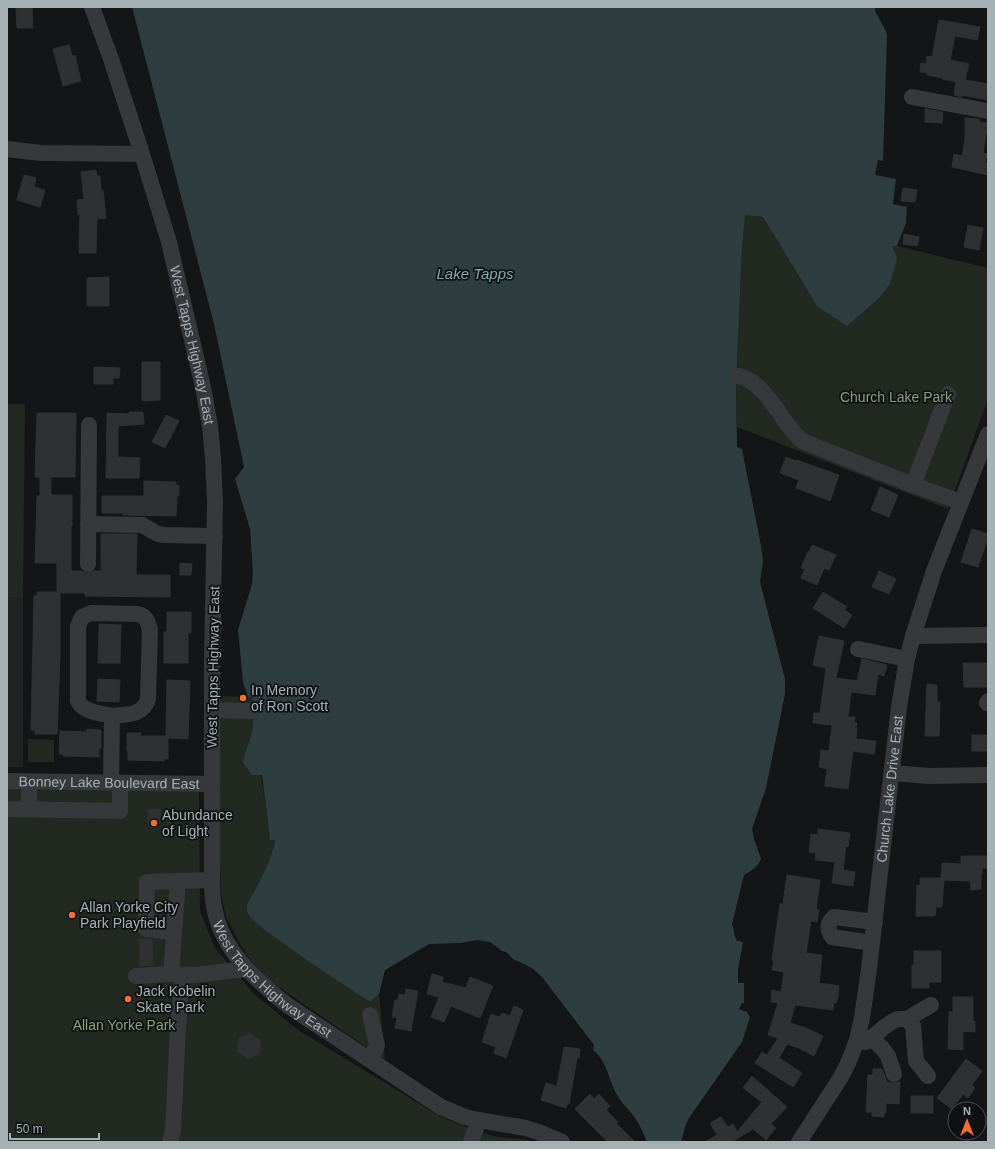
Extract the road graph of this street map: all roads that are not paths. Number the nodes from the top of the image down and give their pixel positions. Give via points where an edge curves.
1 (92, 7) edge
2 (912, 97) dead end
3 (988, 111) edge
4 (7, 149) edge
5 (142, 154) junction
6 (738, 376) dead end
7 (948, 394) dead end
8 (89, 426) dead end
9 (988, 434) edge
10 (913, 485) junction
11 (961, 502) junction
12 (88, 524) junction
13 (215, 536) junction
14 (88, 564) dead end
15 (988, 634) edge
16 (913, 636) junction
17 (858, 649) dead end
18 (907, 659) junction
19 (212, 710) junction
20 (252, 711) dead end
21 (112, 716) junction
22 (892, 773) junction
23 (988, 775) edge
24 (7, 781) edge
25 (29, 782) junction
26 (116, 783) junction
27 (211, 784) junction
28 (7, 809) edge
29 (29, 809) junction
30 (212, 880) junction
31 (178, 881) junction
32 (875, 922) junction
33 (174, 932) junction
34 (872, 943) junction
35 (246, 969) junction
36 (177, 975) junction
37 (136, 976) dead end
38 (931, 1005) dead end
39 (370, 1014) dead end
40 (907, 1019) junction
41 (864, 1039) junction
42 (370, 1060) junction
43 (894, 1074) dead end
44 (928, 1076) dead end
45 (479, 1120) junction
46 (170, 1142) edge
47 (471, 1142) edge
48 (562, 1142) edge
49 (799, 1142) edge

1 - 5 street, West Tapps Highway East
2 - 3 street
4 - 5 street via 42,153
5 - 13 street, West Tapps Highway East via 170,242 203,387 213,458
6 - 10 street via 744,377 773,403 795,436 802,441
7 - 10 street
8 - 12 street
9 - 11 street, Church Lake Drive East
10 - 11 street
11 - 16 street, Church Lake Drive East via 934,571
12 - 13 street via 142,525 164,535
12 - 14 street
13 - 19 street, West Tapps Highway East
15 - 16 street
16 - 18 street, Church Lake Drive East
17 - 18 street
18 - 22 street, Church Lake Drive East
19 - 20 street
19 - 27 street, West Tapps Highway East
21 - 21 street via 138,712 147,704 150,630 143,615 91,613 82,617 78,626 78,701 83,708
21 - 26 street
22 - 23 street via 928,776
22 - 32 street, Church Lake Drive East
24 - 25 street, Bonney Lake Boulevard East
25 - 26 street, Bonney Lake Boulevard East
25 - 29 street
26 - 27 street, Bonney Lake Boulevard East
26 - 29 street via 120,811
27 - 30 street, West Tapps Highway East
28 - 29 street
30 - 31 street
30 - 35 street, West Tapps Highway East via 214,911 218,925
31 - 33 street
31 - 33 street via 147,882 146,929
32 - 34 street, Church Lake Drive East
32 - 34 street via 834,917 828,926 832,937
33 - 36 street
34 - 41 street, Church Lake Drive East via 862,1018
35 - 36 street
35 - 42 street, West Tapps Highway East via 287,1005
36 - 37 street
36 - 46 street via 178,1028 173,1130
38 - 40 street
39 - 42 street via 377,1045
40 - 41 street via 897,1020
40 - 44 street via 913,1026 916,1061
41 - 43 street via 882,1048 888,1056
41 - 49 street, Church Lake Drive East
42 - 45 street, West Tapps Highway East via 442,1107
45 - 47 street
45 - 48 street, West Tapps Highway East via 526,1128

